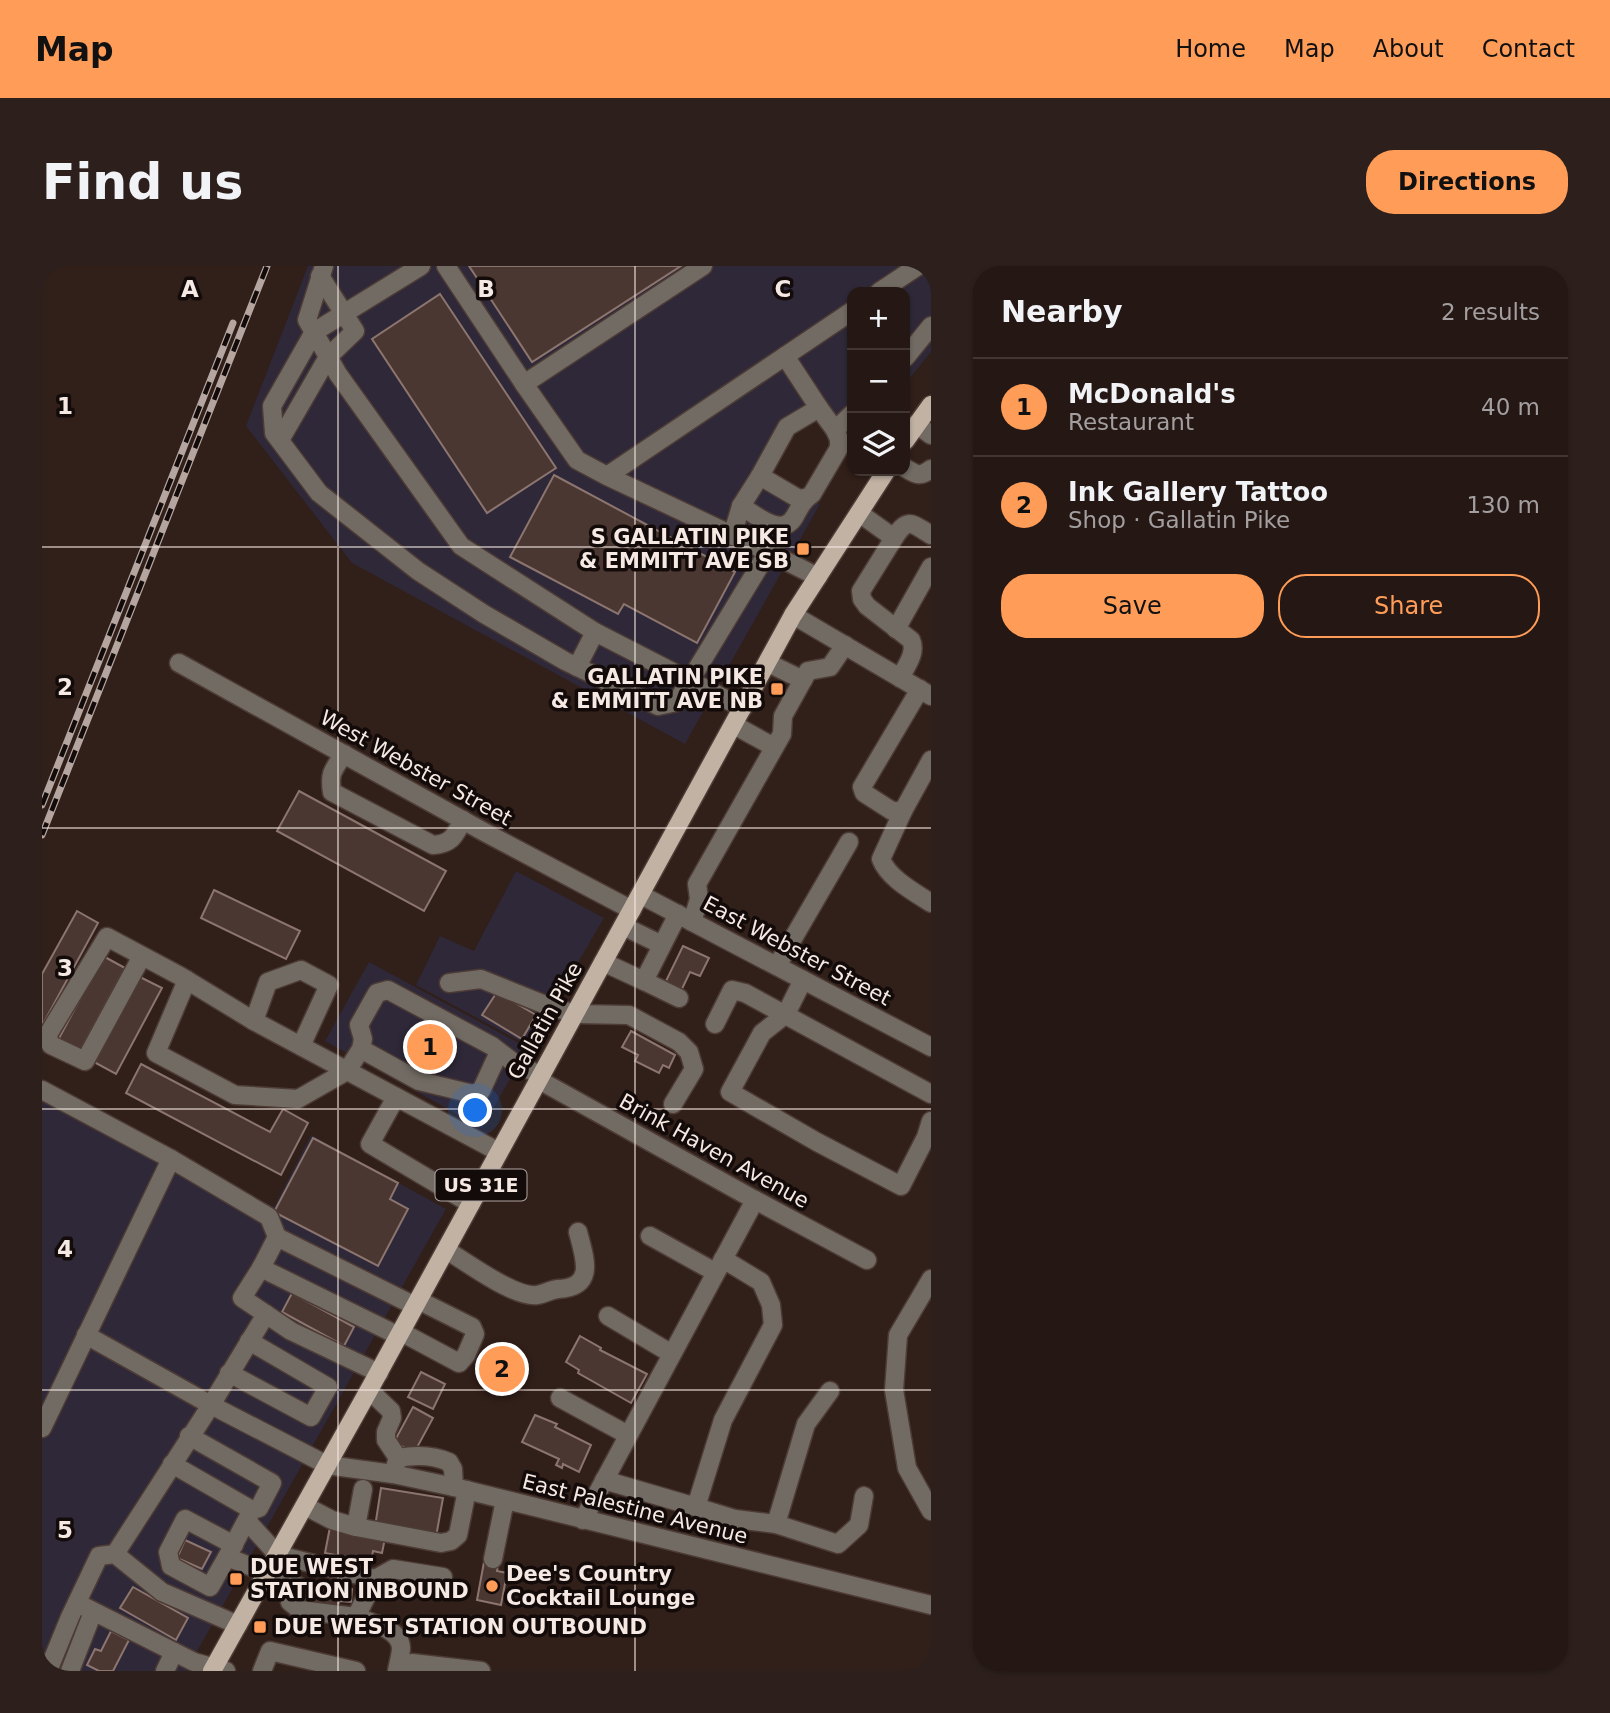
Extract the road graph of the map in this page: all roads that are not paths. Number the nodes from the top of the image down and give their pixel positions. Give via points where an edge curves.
1 (421, 266) edge
2 (446, 266) edge
3 (703, 266) edge
4 (918, 266) edge
5 (322, 271) edge
6 (886, 287) edge
7 (847, 313) edge
8 (343, 314) junction
9 (931, 326) edge
10 (314, 332) junction
11 (910, 352) edge
12 (785, 356) junction
13 (328, 357) junction
14 (524, 384) junction
15 (931, 405) edge
16 (819, 408) junction
17 (847, 419) edge
18 (916, 424) junction
19 (835, 430) junction
20 (910, 433) edge
21 (931, 435) edge
22 (280, 440) junction
23 (931, 469) edge
24 (910, 471) edge
25 (607, 476) junction
26 (760, 476) junction
27 (883, 476) edge
28 (805, 498) junction
29 (741, 506) junction
30 (859, 513) junction
31 (931, 535) edge
32 (732, 536) junction
33 (894, 538) junction
34 (768, 551) junction
35 (931, 567) edge
36 (818, 577) junction
37 (793, 615) junction
38 (896, 629) junction
39 (595, 632) junction
40 (845, 645) junction
41 (179, 663) dead end
42 (768, 663) junction
43 (577, 667) junction
44 (900, 678) junction
45 (803, 680) junction
46 (690, 681) junction
47 (925, 692) edge
48 (743, 708) junction
49 (734, 725) junction
50 (774, 747) junction
51 (344, 754) junction
52 (931, 761) edge
53 (903, 811) junction
54 (463, 820) junction
55 (849, 842) dead end
56 (636, 902) junction
57 (931, 903) edge
58 (685, 918) junction
59 (623, 926) junction
60 (662, 945) junction
61 (142, 956) junction
62 (603, 962) junction
63 (777, 966) junction
64 (187, 980) junction
65 (803, 980) junction
66 (644, 981) junction
67 (449, 984) dead end
68 (680, 998) dead end
69 (575, 1014) junction
70 (786, 1014) junction
71 (254, 1021) junction
72 (715, 1024) dead end
73 (301, 1046) junction
74 (931, 1047) edge
75 (361, 1049) junction
76 (499, 1052) junction
77 (347, 1070) junction
78 (540, 1078) junction
79 (430, 1084) junction
80 (42, 1090) edge
81 (931, 1094) edge
82 (396, 1097) junction
83 (673, 1104) dead end
84 (417, 1108) junction
85 (931, 1121) edge
86 (499, 1152) junction
87 (171, 1159) junction
88 (755, 1200) junction
89 (471, 1204) junction
90 (578, 1232) dead end
91 (650, 1236) dead end
92 (277, 1237) junction
93 (446, 1250) junction
94 (867, 1260) dead end
95 (719, 1265) junction
96 (261, 1268) junction
97 (931, 1279) edge
98 (417, 1303) junction
99 (266, 1314) junction
100 (608, 1316) dead end
101 (400, 1334) junction
102 (86, 1335) junction
103 (249, 1341) junction
104 (672, 1354) junction
105 (229, 1373) junction
106 (379, 1373) junction
107 (369, 1390) junction
108 (830, 1391) dead end
109 (560, 1398) dead end
110 (211, 1405) junction
111 (42, 1428) edge
112 (628, 1435) junction
113 (189, 1436) junction
114 (172, 1465) junction
115 (327, 1465) junction
116 (396, 1466) junction
117 (604, 1480) junction
118 (363, 1489) dead end
119 (460, 1489) junction
120 (864, 1496) dead end
121 (505, 1500) junction
122 (305, 1506) junction
123 (696, 1507) junction
124 (931, 1511) edge
125 (250, 1516) junction
126 (583, 1520) junction
127 (776, 1524) junction
128 (356, 1527) junction
129 (231, 1551) junction
130 (115, 1554) junction
131 (278, 1555) junction
132 (493, 1559) dead end
133 (268, 1573) junction
134 (443, 1577) dead end
135 (372, 1583) junction
136 (298, 1586) junction
137 (77, 1603) junction
138 (931, 1605) edge
139 (93, 1612) junction
140 (356, 1617) junction
141 (238, 1625) junction
142 (174, 1652) junction
143 (217, 1670) edge
144 (48, 1671) edge
145 (71, 1671) edge
146 (165, 1671) edge
147 (262, 1671) edge
148 (356, 1671) edge
149 (397, 1671) edge
150 (410, 1671) edge
151 (481, 1671) edge

1 - 8 street
2 - 14 street
3 - 14 street
4 - 6 street
5 - 8 street
5 - 10 street via 307,320
7 - 12 street
8 - 10 street
8 - 13 street via 355,331
9 - 11 street
10 - 13 street
10 - 22 street via 272,407 274,433
12 - 16 street
12 - 25 street
13 - 22 street
13 - 39 street via 461,546
14 - 25 street via 577,460
15 - 18 main road
16 - 19 street
16 - 26 street via 787,427
17 - 19 street
18 - 20 main road
18 - 21 street
19 - 28 street via 839,448 812,494
22 - 43 street via 319,493 418,571
23 - 24 street via 918,475
25 - 32 street
26 - 28 street via 799,499
26 - 29 street
27 - 30 main road, Gallatin Pike / US 31E
28 - 29 street via 786,526 775,526
29 - 32 street
30 - 33 street
30 - 36 main road, Gallatin Pike / US 31E
31 - 33 street via 908,523
32 - 34 street
33 - 38 street via 861,591 867,606
34 - 36 street
34 - 46 street
35 - 38 street
36 - 37 main road, Gallatin Pike / US 31E
37 - 40 street
37 - 42 main road, Gallatin Pike / US 31E
38 - 44 street via 914,646
39 - 43 street
39 - 46 street
40 - 44 street
40 - 45 street via 830,667 808,671
41 - 51 street, West Webster Street
42 - 45 street
42 - 48 main road, Gallatin Pike / US 31E
43 - 46 street via 658,706 677,702
44 - 47 street
45 - 50 street via 783,716 782,734
46 - 48 street
47 - 53 street via 862,787 892,811
48 - 49 main road, Gallatin Pike / US 31E
49 - 50 street
49 - 56 main road, Gallatin Pike / US 31E
50 - 58 street via 697,884 699,899
51 - 54 street, West Webster Street
51 - 54 street via 332,772 332,792 433,845 453,838
52 - 53 street
53 - 57 street via 881,859 884,868
54 - 56 street, West Webster Street
55 - 63 street
56 - 58 street, East Webster Street
56 - 59 main road, Gallatin Pike / US 31E
58 - 60 street
58 - 63 street, East Webster Street
59 - 60 street
59 - 62 main road, Gallatin Pike / US 31E
60 - 66 street
61 - 61 street via 107,937 47,1036 51,1045 85,1061
61 - 64 street
62 - 66 street
62 - 69 main road, Gallatin Pike / US 31E
63 - 65 street, East Webster Street
64 - 71 street
64 - 77 street via 156,1053 235,1095 299,1099
65 - 70 street
65 - 74 street, East Webster Street
66 - 68 street
67 - 69 street via 481,979
69 - 78 main road, Gallatin Pike / US 31E
69 - 83 street via 629,1015 679,1042 689,1052 694,1069
70 - 72 street via 732,990
70 - 81 street
70 - 85 street via 762,1033 730,1092 901,1186
71 - 73 street
71 - 73 street via 268,982 301,970 329,985
73 - 77 street
75 - 76 street, Brink Haven Avenue via 359,1025 377,993 388,990
75 - 77 street
75 - 79 street
76 - 78 street, Brink Haven Avenue
76 - 79 street via 481,1091 472,1094
77 - 82 street
78 - 86 main road, Gallatin Pike / US 31E
78 - 88 street, Brink Haven Avenue
79 - 84 street
80 - 87 street
82 - 84 street
82 - 89 street via 370,1144
84 - 86 street
86 - 89 main road, Gallatin Pike / US 31E
87 - 92 street via 269,1217
87 - 102 street
88 - 94 street, Brink Haven Avenue
88 - 95 street
89 - 93 main road, Gallatin Pike / US 31E
90 - 93 street via 586,1263 580,1283 536,1295 519,1294
91 - 95 street
92 - 96 street
92 - 98 street
93 - 98 main road, Gallatin Pike / US 31E
95 - 104 street
95 - 123 street via 761,1282 773,1325 723,1420
96 - 99 street via 242,1298
96 - 101 street
97 - 124 street via 898,1335 894,1390 907,1468
98 - 101 main road, Gallatin Pike / US 31E
98 - 101 street via 472,1327 475,1334 466,1355 459,1363
99 - 103 street
99 - 106 street
100 - 104 street
101 - 106 main road, Gallatin Pike / US 31E
102 - 110 street, East Palestine Avenue
102 - 111 street
103 - 105 street
103 - 105 street via 328,1387 311,1417
104 - 112 street
105 - 110 street
106 - 107 main road, Gallatin Pike / US 31E
107 - 115 main road, Gallatin Pike / US 31E
107 - 116 street via 391,1410 386,1440
108 - 127 street via 806,1424
109 - 112 street
110 - 113 street
110 - 115 street, East Palestine Avenue
112 - 117 street
113 - 114 street
113 - 125 street via 272,1483
114 - 125 street
114 - 130 street
115 - 116 street, East Palestine Avenue
115 - 122 main road, Gallatin Pike / US 31E
116 - 119 street, East Palestine Avenue
116 - 119 street via 414,1456 441,1458 449,1462
117 - 123 street
117 - 126 street
118 - 128 street
119 - 121 street, East Palestine Avenue
119 - 128 street via 458,1535 451,1541
120 - 127 street via 859,1525 838,1544
121 - 126 street, East Palestine Avenue
121 - 132 street
122 - 128 street
122 - 131 main road, Gallatin Pike / US 31E
123 - 127 street via 735,1519
125 - 129 street
125 - 131 street
126 - 138 street, East Palestine Avenue
129 - 129 street via 185,1519 168,1552 171,1566 210,1587
129 - 133 street
130 - 137 street via 99,1556
130 - 141 street via 162,1592
131 - 133 main road, Gallatin Pike / US 31E
131 - 135 street
133 - 136 street
133 - 141 main road, Gallatin Pike / US 31E
134 - 135 street via 393,1569
135 - 136 street via 313,1576
135 - 140 street
136 - 140 street via 290,1602 300,1610
137 - 139 street
137 - 144 street
139 - 142 street
139 - 145 street
140 - 149 street via 387,1628 398,1640
141 - 143 main road, Gallatin Pike / US 31E
142 - 143 street
142 - 146 street
147 - 148 street via 270,1651
150 - 151 street via 412,1663

